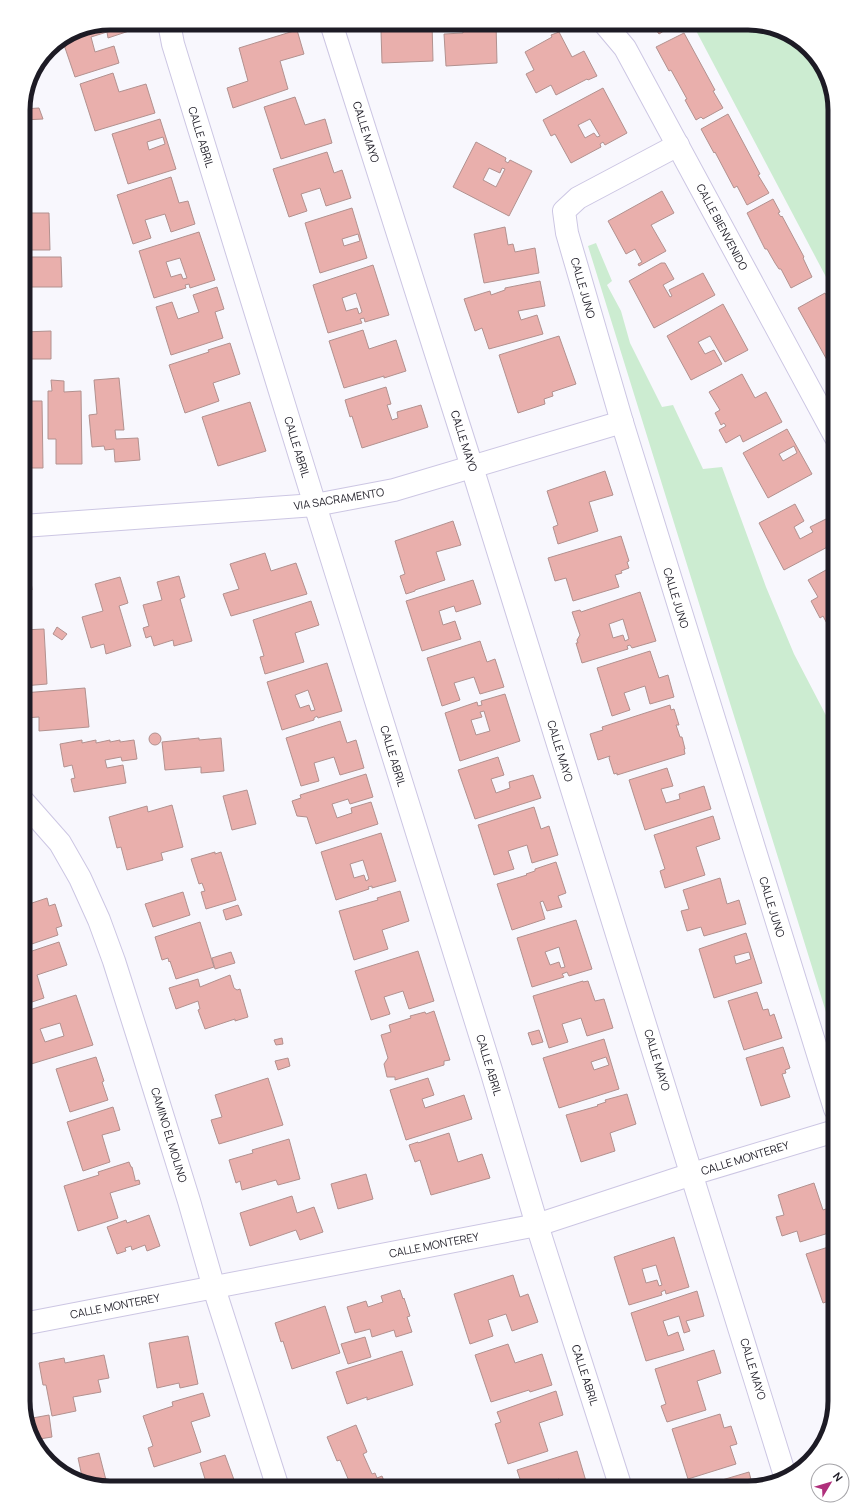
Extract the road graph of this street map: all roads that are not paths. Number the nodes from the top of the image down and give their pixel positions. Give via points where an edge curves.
1 (170, 30) edge
2 (333, 30) edge
3 (610, 30) edge
4 (678, 145) junction
5 (622, 422) junction
6 (828, 423) edge
7 (472, 467) junction
8 (314, 505) junction
9 (30, 525) edge
10 (30, 809) edge
11 (828, 1086) edge
12 (828, 1133) edge
13 (692, 1174) junction
14 (537, 1225) junction
15 (214, 1288) junction
16 (30, 1323) edge
17 (784, 1473) edge
18 (276, 1481) edge
19 (619, 1481) edge

1 - 8 street, CALLE ABRIL
2 - 7 street, CALLE MAYO
3 - 4 street, CALLE BIENVENIDO via 625,48
4 - 5 street, CALLE JUNO via 578,198 564,211 567,233
4 - 6 street, CALLE BIENVENIDO
5 - 7 street, VIA SACRAMENTO
5 - 11 street, CALLE JUNO
7 - 8 street, VIA SACRAMENTO via 394,490
7 - 13 street, CALLE MAYO
8 - 9 street, VIA SACRAMENTO
8 - 14 street, CALLE ABRIL
10 - 15 street, CAMINO EL MOLINO via 60,843 80,878 99,920 171,1141
12 - 13 street, CALLE MONTEREY
13 - 14 street, CALLE MONTEREY
13 - 17 street, CALLE MAYO
14 - 15 street, CALLE MONTEREY
14 - 19 street, CALLE ABRIL
15 - 16 street, CALLE MONTEREY
15 - 18 street, CAMINO EL MOLINO

